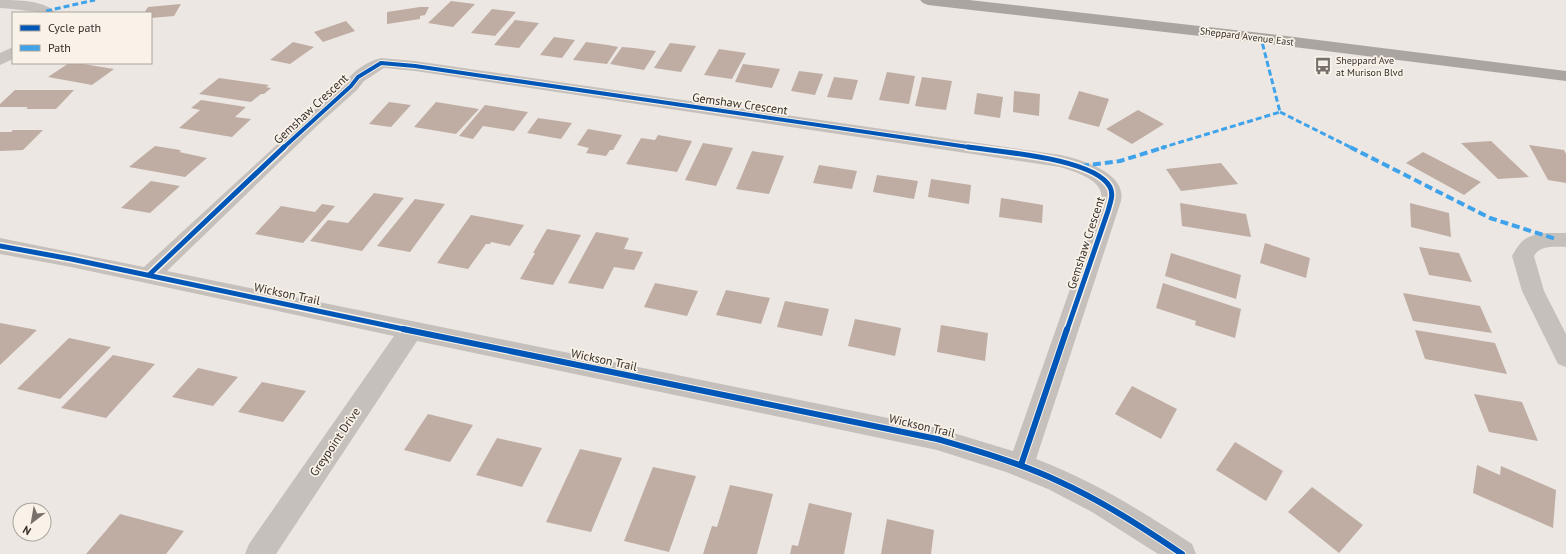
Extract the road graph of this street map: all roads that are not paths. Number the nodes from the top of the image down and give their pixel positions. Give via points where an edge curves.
1 (929, 0) edge
2 (0, 2) edge
3 (47, 12) edge
4 (12, 53) edge
5 (0, 60) edge
6 (1566, 76) edge
7 (1566, 240) edge
8 (0, 246) edge
9 (149, 275) junction
10 (411, 331) junction
11 (1566, 357) edge
12 (1021, 465) junction
13 (259, 554) edge
14 (1182, 554) edge

1 - 6 main road, Sheppard Avenue East
2 - 3 street via 32,6
4 - 5 street
7 - 11 street via 1556,239 1529,246 1523,256 1533,291
8 - 9 street, Wickson Trail
9 - 10 street, Wickson Trail
9 - 12 street, Gemshaw Crescent via 358,77 381,63 1061,160 1098,176 1108,185 1112,195
10 - 12 street, Wickson Trail via 937,438
10 - 13 street, Greypoint Drive
12 - 14 street, Wickson Trail via 1118,512

